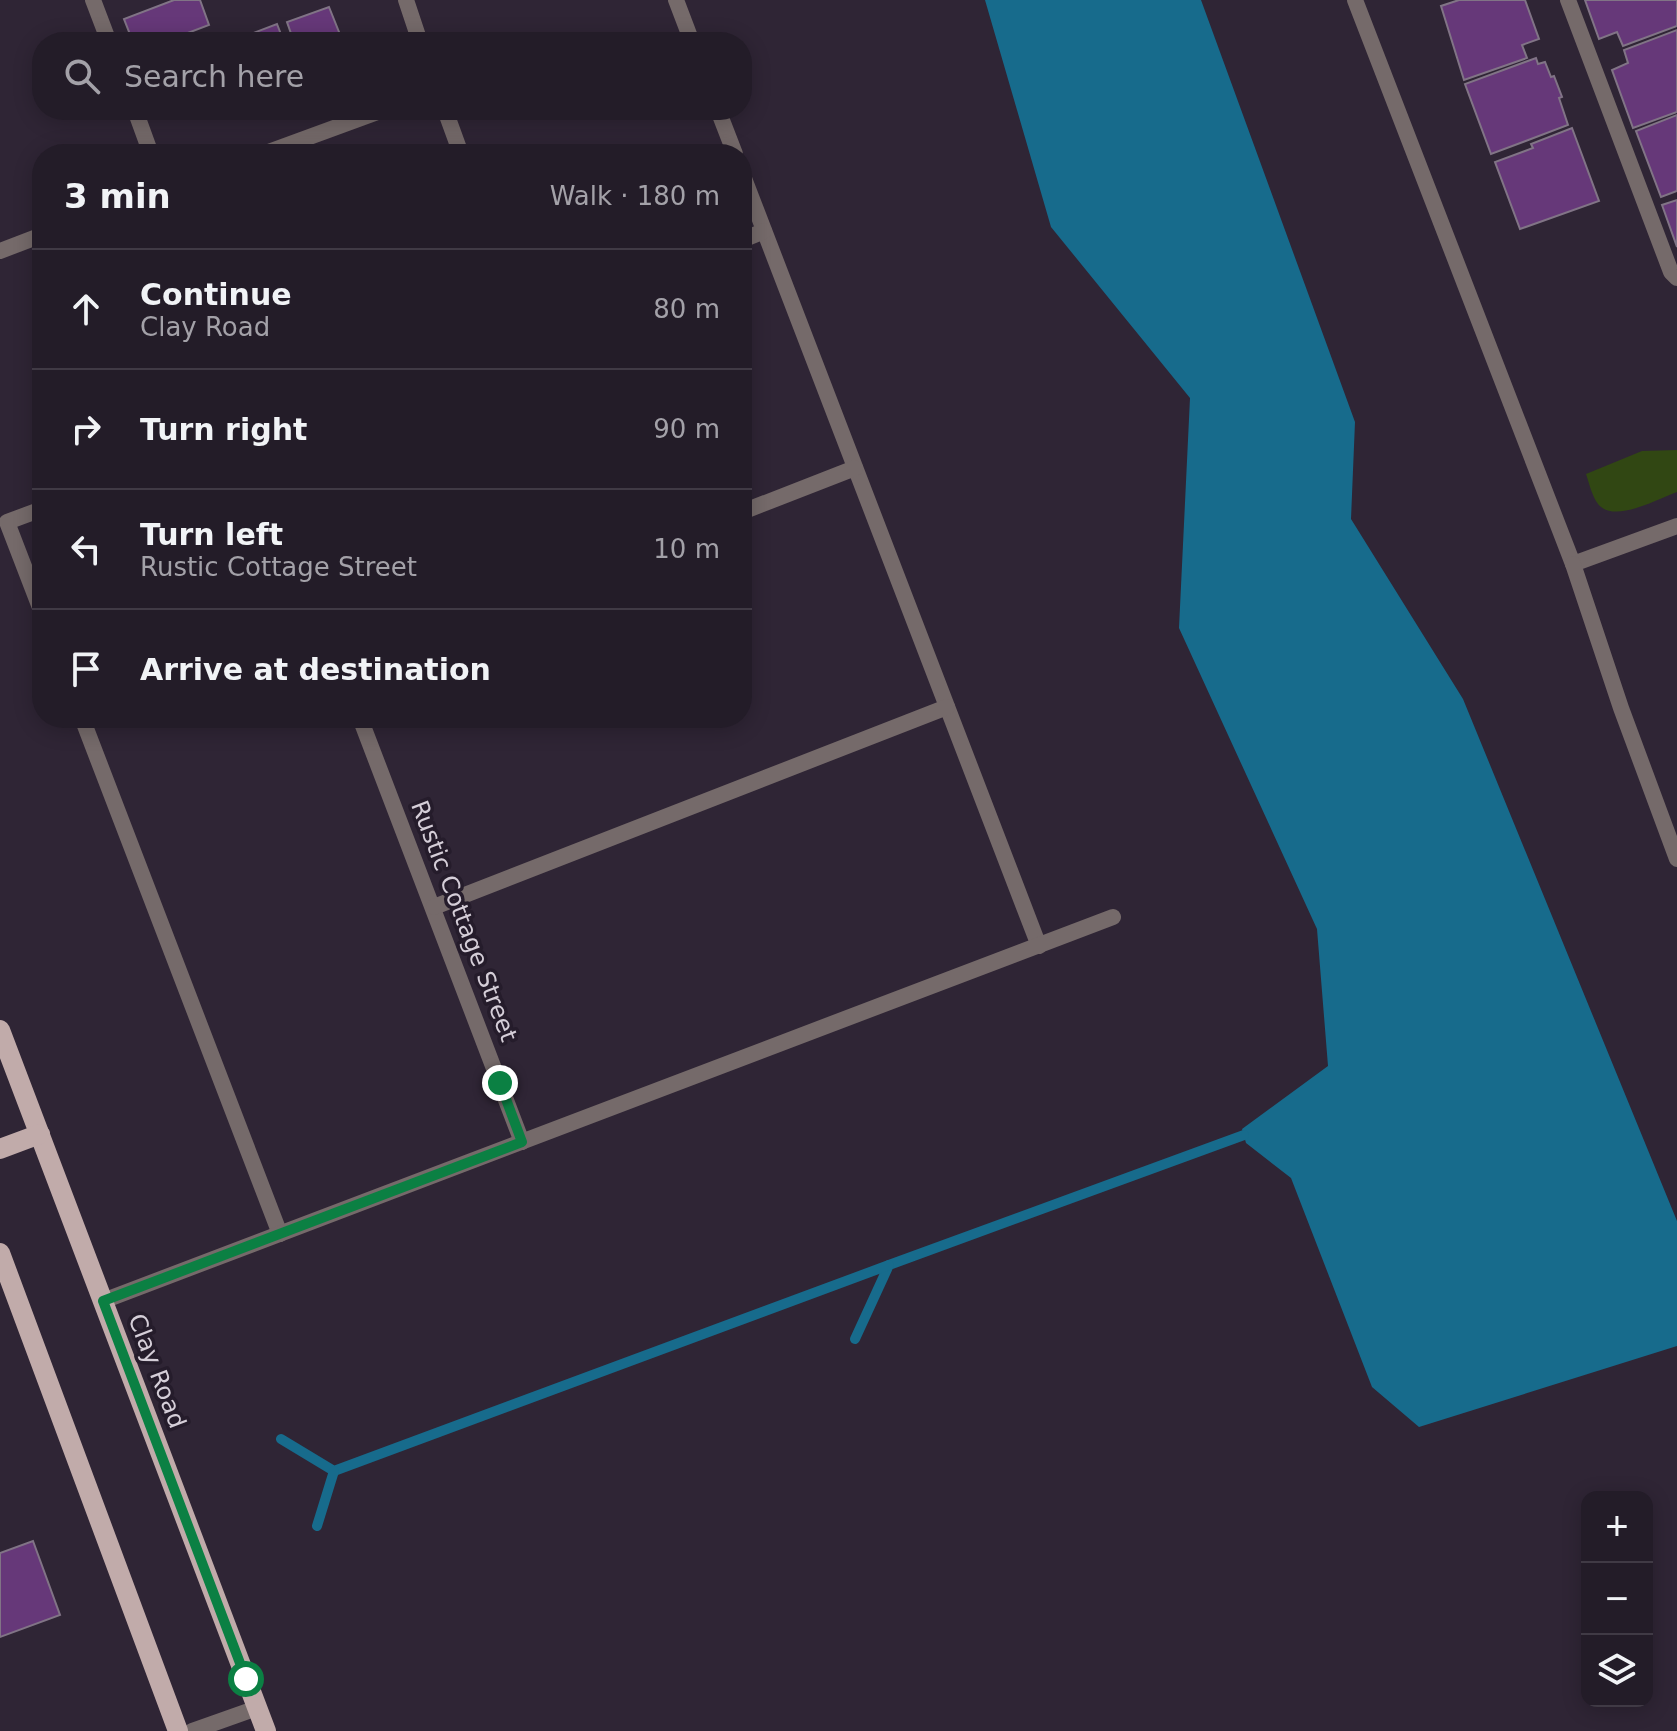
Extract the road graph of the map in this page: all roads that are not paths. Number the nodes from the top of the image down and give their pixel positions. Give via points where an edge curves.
1 (93, 0) edge
2 (406, 0) edge
3 (676, 0) edge
4 (1355, 0) edge
5 (1568, 0) edge
6 (105, 32) edge
7 (417, 32) edge
8 (688, 32) edge
9 (139, 120) edge
10 (356, 120) edge
11 (449, 120) edge
12 (722, 120) edge
13 (147, 144) edge
14 (290, 144) edge
15 (457, 144) edge
16 (731, 144) edge
17 (752, 199) edge
18 (764, 231) junction
19 (752, 236) edge
20 (32, 239) edge
21 (0, 251) edge
22 (1677, 278) edge
23 (855, 468) junction
24 (752, 508) edge
25 (32, 513) edge
26 (1677, 526) edge
27 (1573, 564) junction
28 (32, 587) edge
29 (947, 707) junction
30 (86, 728) edge
31 (364, 728) edge
32 (1677, 859) edge
33 (434, 907) junction
34 (1113, 917) dead end
35 (1039, 946) junction
36 (0, 1030) edge
37 (40, 1134) junction
38 (522, 1142) junction
39 (0, 1149) edge
40 (280, 1234) junction
41 (0, 1253) edge
42 (103, 1301) junction
43 (257, 1708) junction
44 (178, 1731) edge
45 (192, 1731) edge
46 (266, 1731) edge

1 - 6 street
2 - 7 street
3 - 8 street
4 - 27 street
5 - 22 street
9 - 13 street
10 - 14 street
11 - 15 street
12 - 16 street
17 - 18 street
18 - 19 street
18 - 23 street
20 - 21 street
23 - 24 street
23 - 29 street
25 - 28 street via 7,522
26 - 27 street
27 - 32 street
29 - 33 street
29 - 35 street
30 - 40 street
31 - 33 street, Rustic Cottage Street
33 - 38 street, Rustic Cottage Street
34 - 35 street
35 - 38 street
36 - 37 main road, Clay Road
37 - 39 main road
37 - 42 main road, Clay Road
38 - 40 street
40 - 42 street
41 - 44 main road
42 - 43 main road, Clay Road
43 - 45 street
43 - 46 main road, Clay Road

